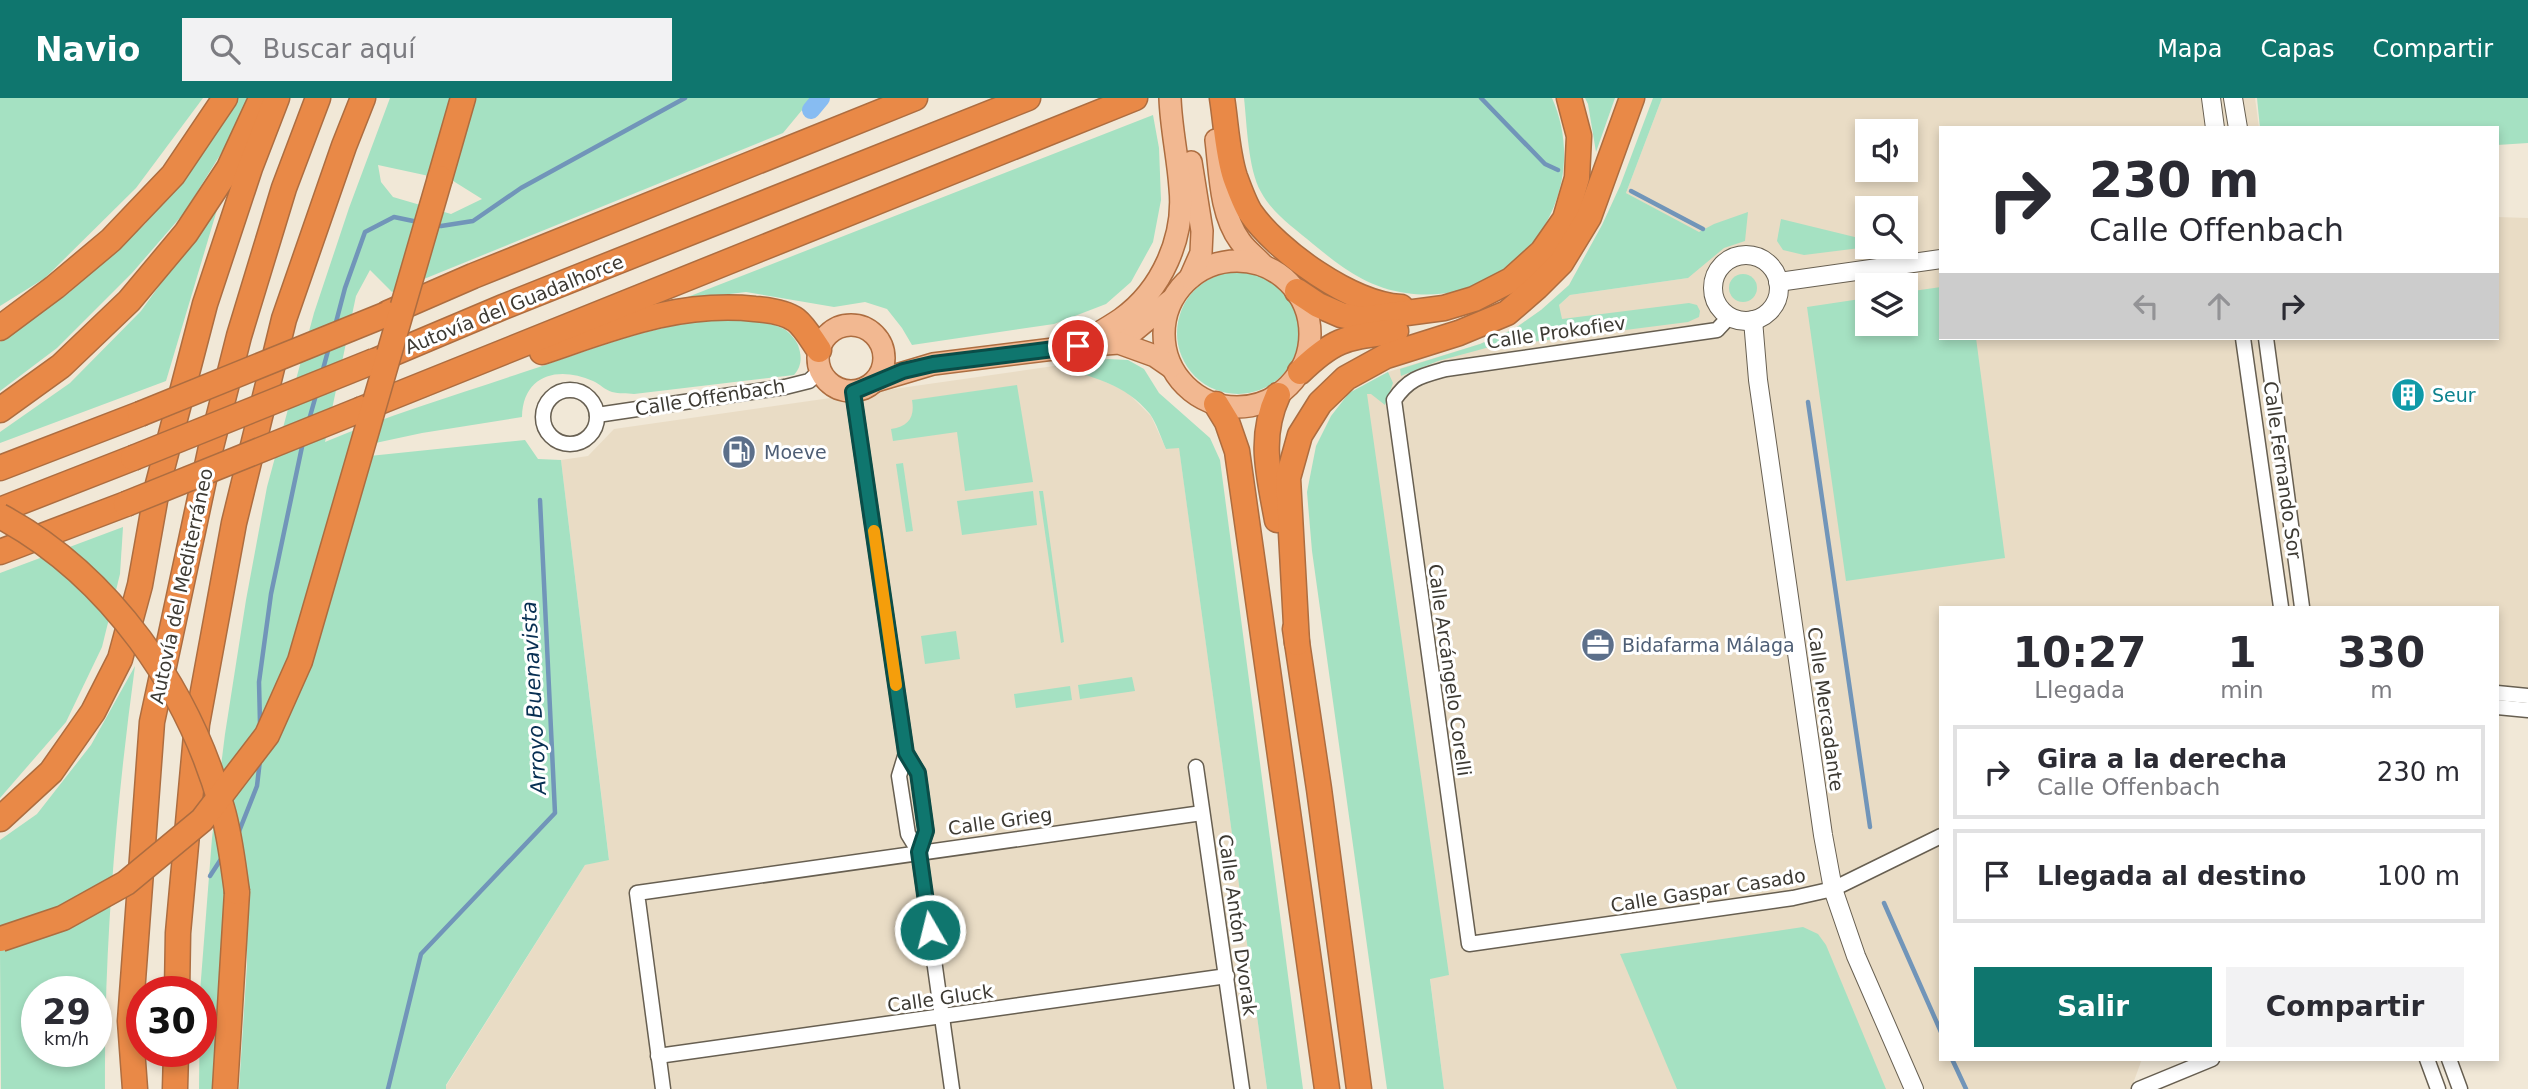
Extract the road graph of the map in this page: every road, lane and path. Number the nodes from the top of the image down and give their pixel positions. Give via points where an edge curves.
1 (225, 98) edge
2 (261, 98) edge
3 (277, 98) edge
4 (318, 98) edge
5 (363, 98) edge
6 (463, 98) edge
7 (915, 98) edge
8 (1028, 98) edge
9 (1170, 98) edge
10 (1180, 98) edge
11 (1211, 98) edge
12 (1222, 98) edge
13 (1569, 98) edge
14 (1632, 98) edge
15 (2211, 98) edge
16 (2233, 98) edge
17 (1130, 100) edge
18 (2215, 126) edge
19 (2238, 126) edge
20 (1939, 259) edge
21 (1263, 265) junction
22 (1190, 278) junction
23 (1778, 282) junction
24 (1537, 287) junction
25 (1297, 291) junction
26 (1172, 300) junction
27 (1444, 308) junction
28 (1730, 316) junction
29 (1753, 320) junction
30 (0, 328) edge
31 (2243, 340) edge
32 (2266, 340) edge
33 (881, 343) junction
34 (1078, 346) junction
35 (819, 360) junction
36 (933, 364) junction
37 (1171, 367) junction
38 (452, 372) junction
39 (1300, 372) junction
40 (876, 381) junction
41 (853, 392) junction
42 (1278, 395) junction
43 (1394, 400) joint
44 (1216, 404) junction
45 (0, 410) edge
46 (597, 415) dead end
47 (0, 468) edge
48 (0, 510) edge
49 (0, 516) edge
50 (0, 552) edge
51 (2281, 606) edge
52 (2302, 606) edge
53 (1297, 643) junction
54 (2499, 694) edge
55 (2528, 696) edge
56 (2499, 707) edge
57 (2528, 710) edge
58 (1196, 767) dead end
59 (1202, 813) junction
60 (0, 819) edge
61 (1939, 837) edge
62 (919, 852) junction
63 (1833, 889) junction
64 (0, 939) edge
65 (1469, 944) joint
66 (177, 976) edge
67 (1227, 976) junction
68 (943, 1017) junction
69 (658, 1056) junction
70 (2207, 1061) edge
71 (2428, 1061) edge
72 (2450, 1061) edge
73 (176, 1067) edge
74 (135, 1089) edge
75 (175, 1089) edge
76 (225, 1089) edge
77 (663, 1089) edge
78 (953, 1089) edge
79 (1242, 1089) edge
80 (1327, 1089) edge
81 (1359, 1089) edge
82 (1914, 1089) edge
83 (2139, 1089) edge
84 (2438, 1089) edge
85 (2460, 1089) edge

1 - 30 highway via 173,175 111,240
2 - 45 highway via 229,169 186,233 129,301 61,366
3 - 60 highway via 205,304 158,484 140,585 120,659 93,712 51,772
4 - 74 highway, Autovía del Mediterráneo via 284,188 239,336 152,722 130,1021
5 - 66 highway, Autovía del Mediterráneo via 284,319 234,523 197,724
6 - 64 highway, bridge via 300,661 267,735 202,820 126,883 63,918
7 - 47 highway, Autovía del Guadalhorce, bridge
8 - 48 highway, Autovía del Guadalhorce, bridge
9 - 34 main road via 1181,190 1177,240 1142,300
10 - 22 main road via 1202,231 1201,253
11 - 21 main road via 1230,223 1240,242
12 - 27 highway via 1234,176 1250,211 1270,235 1329,282 1364,298 1396,306
13 - 27 highway via 1579,135 1577,178 1565,219 1542,252 1511,280
14 - 24 highway via 1589,217 1561,263
15 - 18 street
16 - 19 street
17 - 38 highway
20 - 23 street
21 - 22 main road via 1225,261
21 - 25 main road via 1282,275
22 - 26 main road
23 - 28 street via 1767,263 1757,257 1726,261 1718,269 1713,290 1721,310
23 - 29 street via 1770,310
24 - 39 highway via 1484,312 1333,344
24 - 53 highway via 1507,313 1386,356 1346,378 1320,403 1300,435 1288,478
25 - 27 highway via 1341,316 1361,319
25 - 39 main road via 1311,331 1309,352
26 - 34 main road via 1135,330
26 - 37 main road via 1164,333
28 - 29 street
28 - 43 street, Calle Prokofiev via 1717,330 1446,369 1405,385
29 - 63 street, Calle Mercadante
31 - 51 street, Calle Fernando Sor
32 - 52 street, Calle Fernando Sor
33 - 35 main road via 864,327 842,326 824,339
33 - 36 main road via 905,359
33 - 40 main road via 885,362
34 - 36 main road
34 - 37 main road via 1137,348
35 - 38 highway via 796,320 772,311 724,306 643,317 526,358
35 - 41 main road via 824,379 833,387
35 - 46 street, Calle Offenbach via 810,381
36 - 40 main road
37 - 44 main road via 1190,390
38 - 50 highway, bridge
39 - 42 main road
40 - 41 main road
41 - 62 street via 906,753 899,776 908,834
42 - 44 main road via 1248,407
42 - 53 highway via 1265,443
43 - 65 street, Calle Arcángelo Corelli
44 - 80 highway via 1237,451
49 - 76 highway, bridge via 82,575 135,634 178,697 201,747 222,808 237,892
53 - 81 highway
54 - 55 street
56 - 57 street
58 - 59 street, Calle Antón Dvorak
59 - 62 street, Calle Grieg
59 - 67 street, Calle Antón Dvorak
61 - 63 street, Calle Gaspar Casado
62 - 68 street
62 - 69 street, Calle Grieg via 637,893
63 - 65 street, Calle Gaspar Casado
63 - 82 street, Calle Mercadante via 1856,956
67 - 68 street, Calle Gluck
67 - 79 street, Calle Antón Dvorak
68 - 69 street, Calle Gluck
68 - 78 street
69 - 77 street
70 - 83 street
71 - 84 street
72 - 85 street
73 - 75 highway

